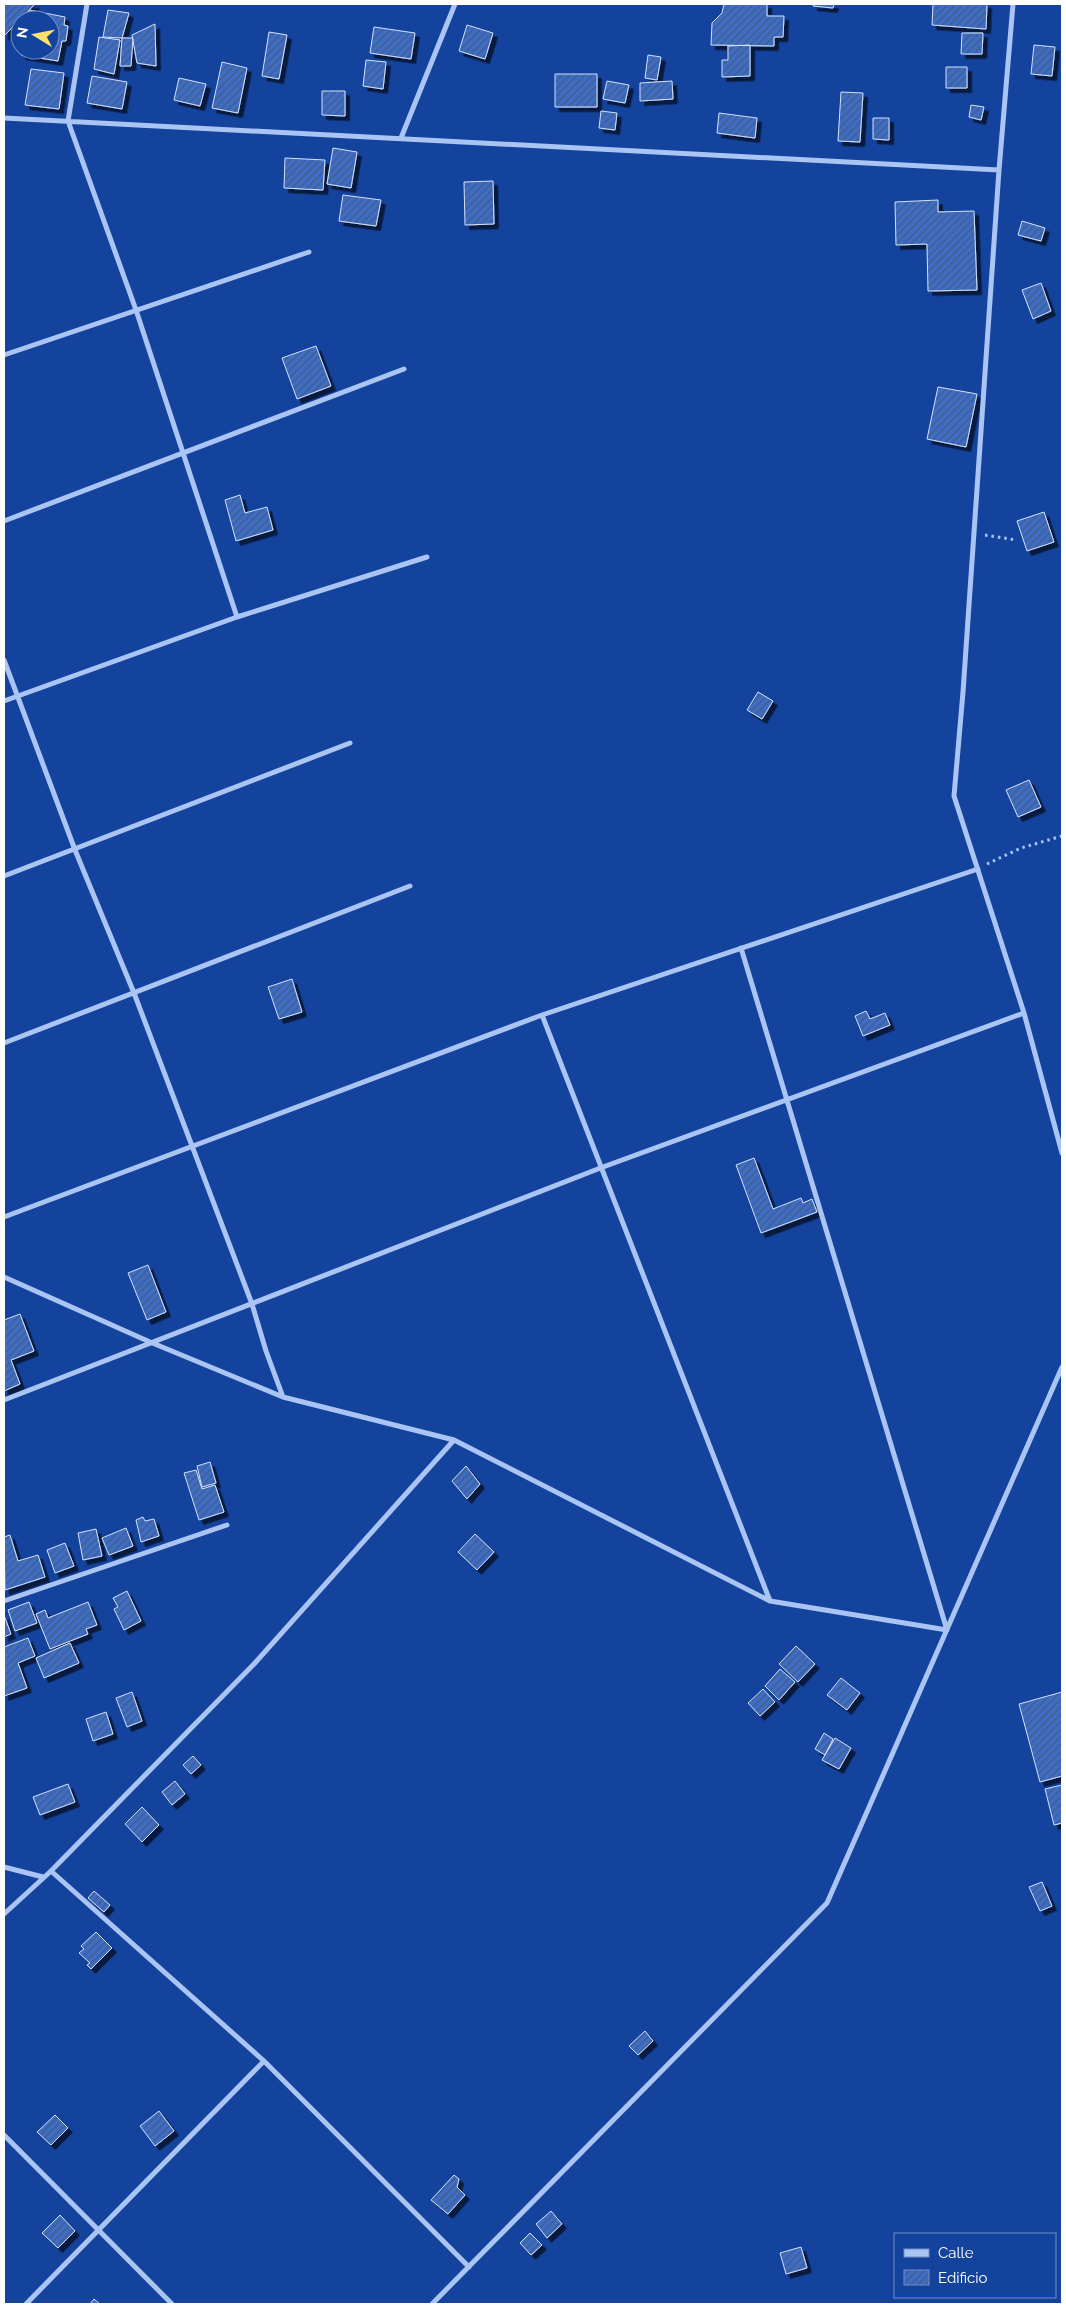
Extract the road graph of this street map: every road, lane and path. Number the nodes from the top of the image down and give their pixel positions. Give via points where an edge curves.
1 (87, 4) edge
2 (455, 4) edge
3 (1013, 4) edge
4 (4, 118) edge
5 (68, 121) junction
6 (401, 138) junction
7 (999, 170) junction
8 (309, 252) dead end
9 (136, 310) junction
10 (4, 355) edge
11 (404, 369) dead end
12 (183, 453) junction
13 (4, 521) edge
14 (974, 533) junction
15 (1016, 540) dead end
16 (427, 557) dead end
17 (238, 617) junction
18 (4, 660) edge
19 (18, 696) junction
20 (4, 701) edge
21 (350, 743) dead end
22 (1062, 836) edge
23 (75, 850) junction
24 (978, 869) junction
25 (4, 876) edge
26 (410, 886) dead end
27 (741, 948) junction
28 (134, 993) junction
29 (1024, 1013) junction
30 (542, 1015) junction
31 (4, 1043) edge
32 (788, 1100) junction
33 (193, 1148) junction
34 (1062, 1153) edge
35 (602, 1167) junction
36 (4, 1217) edge
37 (4, 1278) edge
38 (252, 1304) junction
39 (150, 1342) junction
40 (1062, 1367) edge
41 (283, 1397) junction
42 (4, 1400) edge
43 (454, 1440) junction
44 (227, 1525) dead end
45 (4, 1601) edge
46 (770, 1601) junction
47 (947, 1630) junction
48 (4, 1867) edge
49 (51, 1871) junction
50 (43, 1877) junction
51 (4, 1914) edge
52 (264, 2061) junction
53 (4, 2136) edge
54 (98, 2230) junction
55 (469, 2267) junction
56 (26, 2304) edge
57 (172, 2304) edge
58 (432, 2304) edge

1 - 5 street
2 - 6 street
3 - 7 street
4 - 5 street
5 - 6 street
5 - 9 street
6 - 7 street
7 - 14 street
8 - 9 street
9 - 10 street
9 - 12 street
11 - 12 street
12 - 13 street
12 - 17 street
14 - 15 path
14 - 24 street via 954,796
16 - 17 street
17 - 19 street
18 - 19 street
19 - 20 street
19 - 23 street
21 - 23 street
22 - 24 path via 1021,848
23 - 25 street
23 - 28 street
24 - 27 street
24 - 29 street
26 - 28 street
27 - 30 street
27 - 32 street
28 - 31 street
28 - 33 street
29 - 32 street
29 - 34 street
30 - 33 street
30 - 35 street
32 - 35 street
32 - 47 street
33 - 36 street
33 - 38 street
35 - 38 street
35 - 46 street
37 - 39 street
38 - 39 street
38 - 41 street
39 - 41 street
39 - 42 street
40 - 47 street
41 - 43 street
43 - 46 street
43 - 49 street via 254,1664
44 - 45 street
46 - 47 street
47 - 55 street via 827,1903
48 - 50 street
49 - 50 street
49 - 52 street
50 - 51 street
52 - 54 street
52 - 55 street
53 - 54 street
54 - 56 street
54 - 57 street
55 - 58 street

